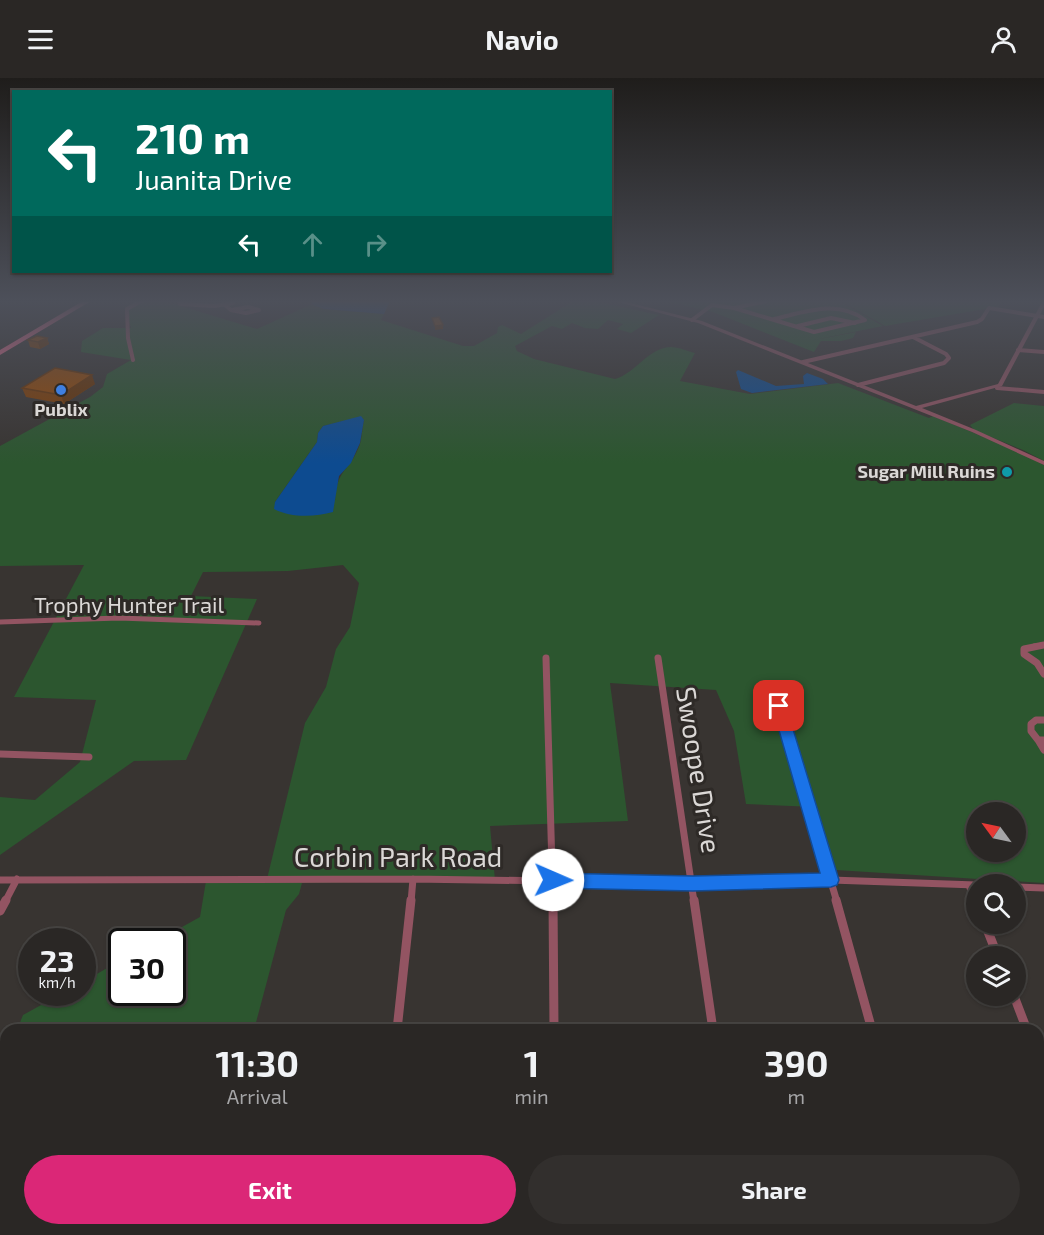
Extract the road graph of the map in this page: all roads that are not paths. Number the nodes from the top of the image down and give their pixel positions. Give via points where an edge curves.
1 (132, 355) edge
2 (784, 355) edge
3 (834, 355) edge
4 (947, 355) edge
5 (1015, 355) edge
6 (133, 360) dead end
7 (803, 362) junction
8 (858, 385) junction
9 (997, 388) junction
10 (1044, 392) edge
11 (915, 408) junction
12 (1044, 463) edge
13 (0, 621) edge
14 (259, 623) dead end
15 (1044, 645) edge
16 (546, 658) dead end
17 (658, 658) dead end
18 (1041, 663) edge
19 (1044, 674) edge
20 (779, 706) dead end
21 (1044, 720) edge
22 (1041, 740) edge
23 (1044, 750) edge
24 (0, 754) edge
25 (89, 757) dead end
26 (17, 879) junction
27 (413, 879) junction
28 (0, 880) edge
29 (553, 880) junction
30 (831, 880) junction
31 (693, 883) junction
32 (966, 885) edge
33 (1026, 887) edge
34 (1044, 888) edge
35 (0, 911) edge
36 (1018, 1006) edge
37 (398, 1024) edge
38 (554, 1024) edge
39 (712, 1024) edge
40 (870, 1024) edge
41 (1025, 1024) edge

1 - 6 street
2 - 7 street
3 - 7 street
4 - 8 street via 949,358 944,363
5 - 9 street
7 - 8 street
8 - 11 street
9 - 10 street
9 - 11 street
11 - 12 street
13 - 14 street, Trophy Hunter Trail via 119,618
15 - 18 street via 1024,650 1024,654
16 - 29 street
17 - 31 street, Swoope Drive
18 - 19 street
20 - 30 street
21 - 22 street via 1031,724 1031,731
22 - 23 street
24 - 25 street
26 - 27 street, Corbin Park Road
26 - 28 street, Corbin Park Road
26 - 35 street
27 - 29 street, Corbin Park Road
27 - 37 street
29 - 31 street, Corbin Park Road
29 - 38 street
30 - 31 street, Corbin Park Road
30 - 32 street, Corbin Park Road
30 - 40 street
31 - 39 street, Swoope Drive
33 - 34 street
36 - 41 street

